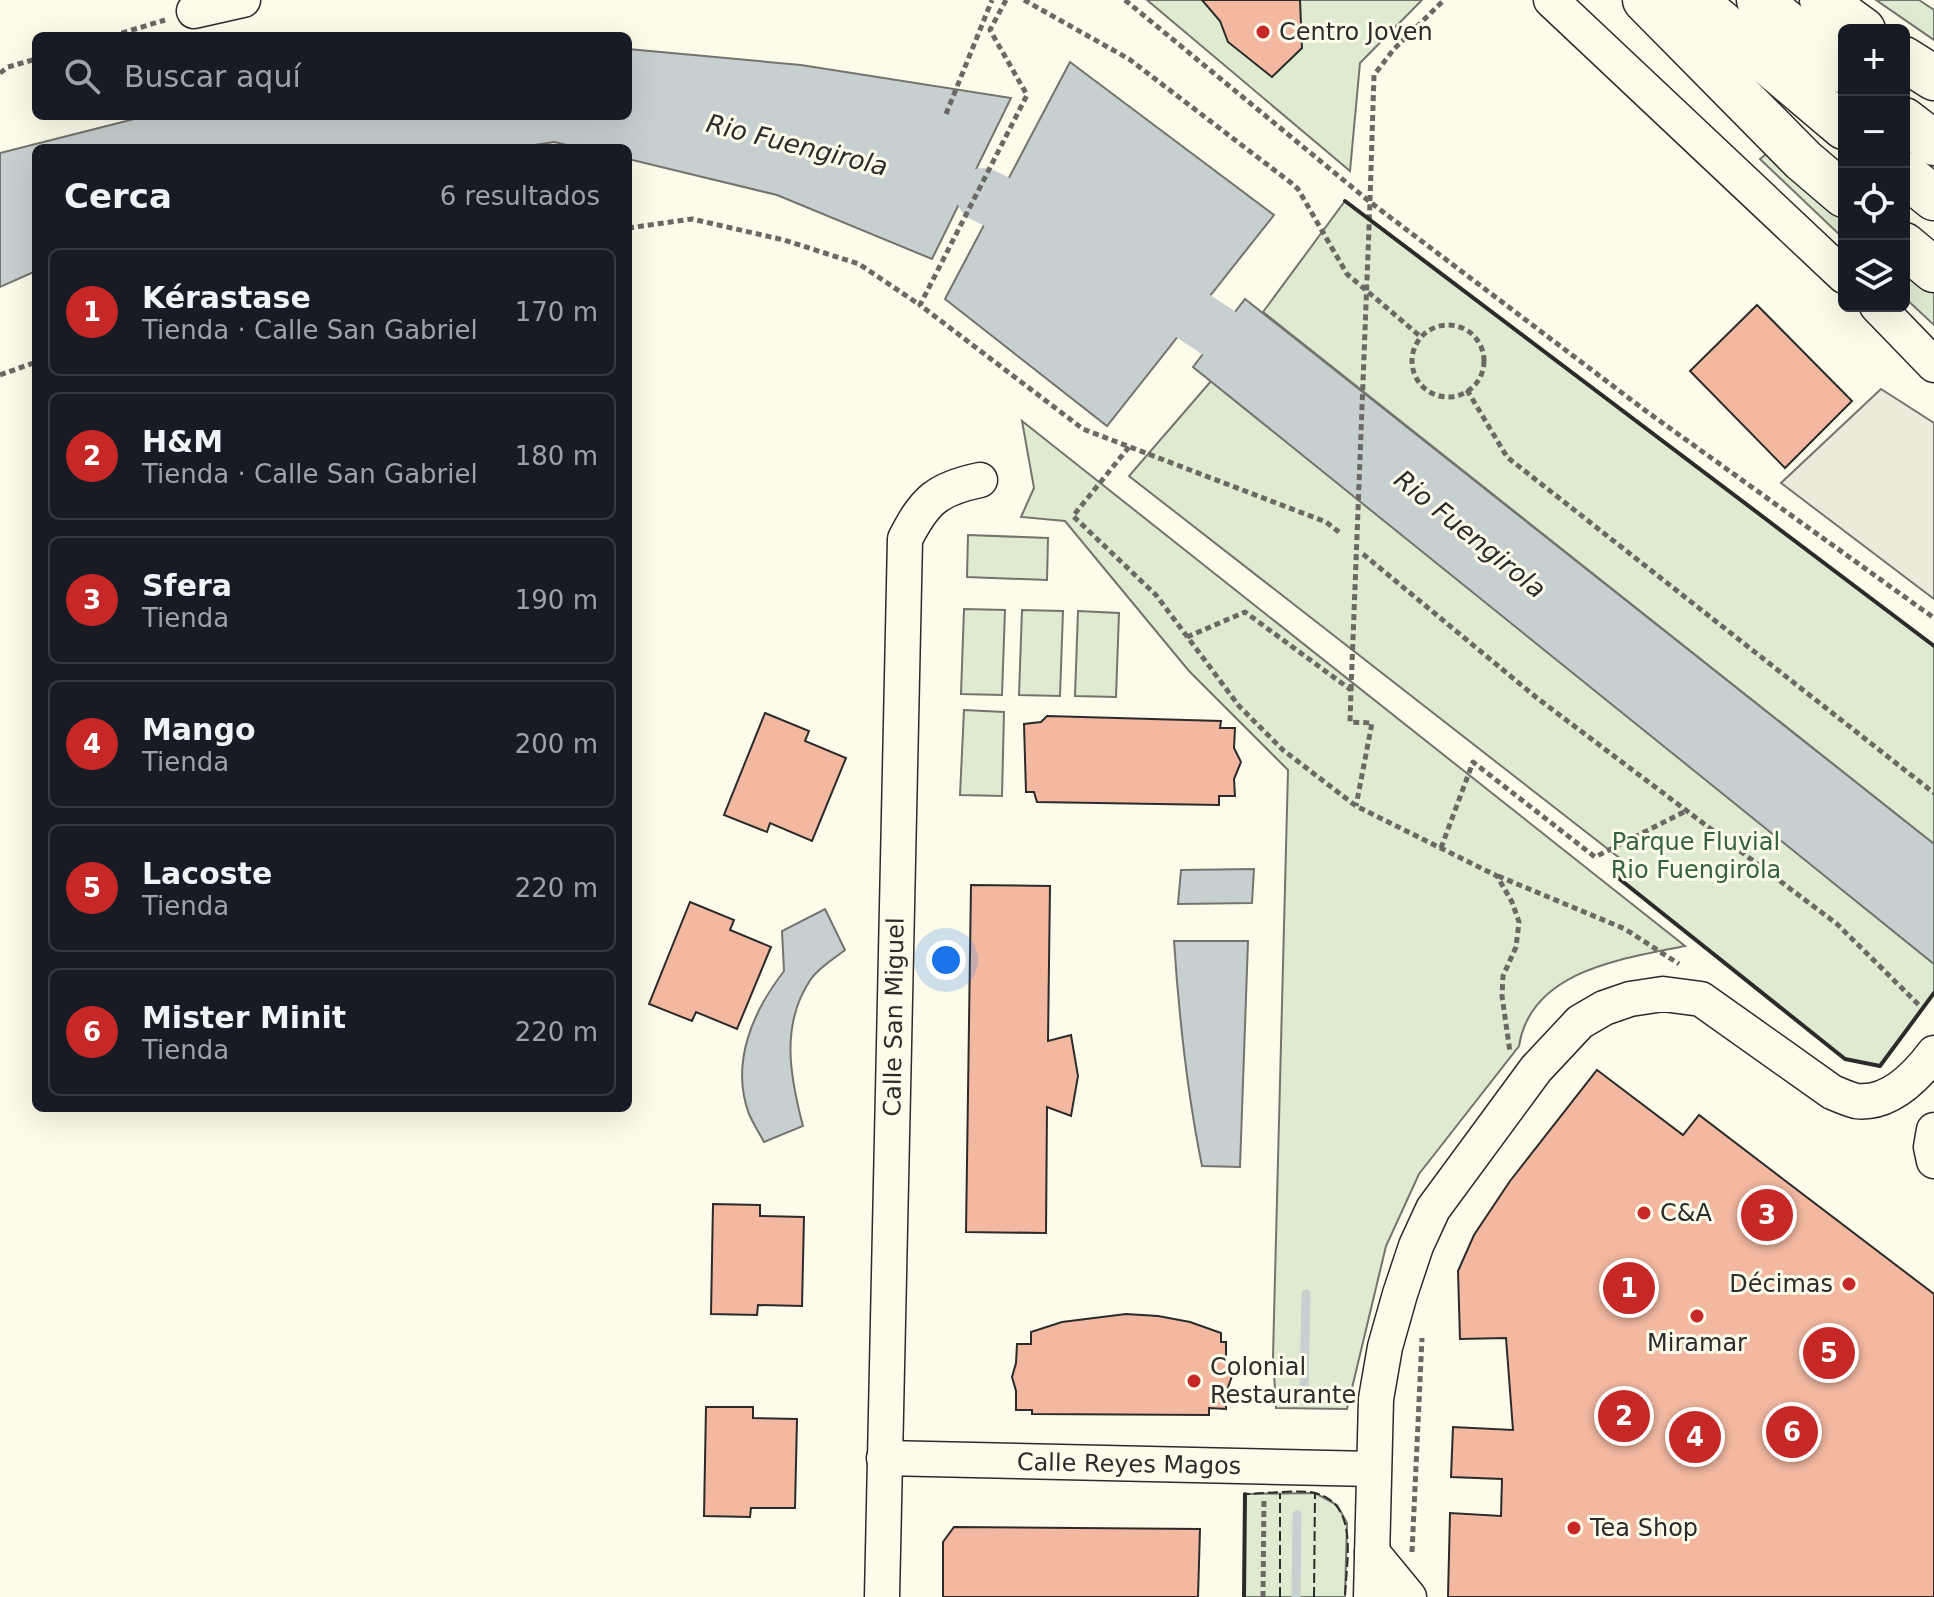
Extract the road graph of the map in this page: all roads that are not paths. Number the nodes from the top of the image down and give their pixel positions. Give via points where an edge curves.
1 (243, 0) edge
2 (1551, 0) edge
3 (1645, 0) edge
4 (1694, 0) edge
5 (1759, 0) edge
6 (1822, 0) edge
7 (194, 11) road end
8 (1855, 24) edge
9 (1910, 63) edge
10 (1838, 66) edge
11 (1934, 78) edge
12 (1838, 122) edge
13 (1910, 125) edge
14 (1934, 143) edge
15 (1910, 179) edge
16 (1838, 190) edge
17 (1934, 198) edge
18 (1910, 250) edge
19 (1838, 270) edge
20 (1934, 270) edge
21 (1883, 312) edge
22 (1934, 365) edge
23 (980, 480) dead end
24 (1928, 1061) edge
25 (1934, 1130) edge
26 (1934, 1161) edge
27 (884, 1458) junction
28 (1373, 1469) junction
29 (1372, 1552) junction
30 (882, 1597) edge
31 (1371, 1597) edge
32 (1409, 1597) edge

1 - 7 street
2 - 19 street
3 - 16 highway
4 - 12 highway
5 - 10 highway
6 - 8 highway
9 - 11 highway
13 - 14 highway
15 - 17 highway
18 - 20 highway
21 - 22 street
23 - 27 street, Calle San Miguel via 952,486 921,508 905,539
24 - 28 street via 1903,1087 1857,1101 1832,1092 1701,999 1663,994 1630,999 1580,1022 1536,1069 1433,1209 1385,1347
25 - 26 street
27 - 28 street, Calle Reyes Magos
27 - 30 street, Calle San Miguel
28 - 29 street
29 - 31 street
29 - 32 street

